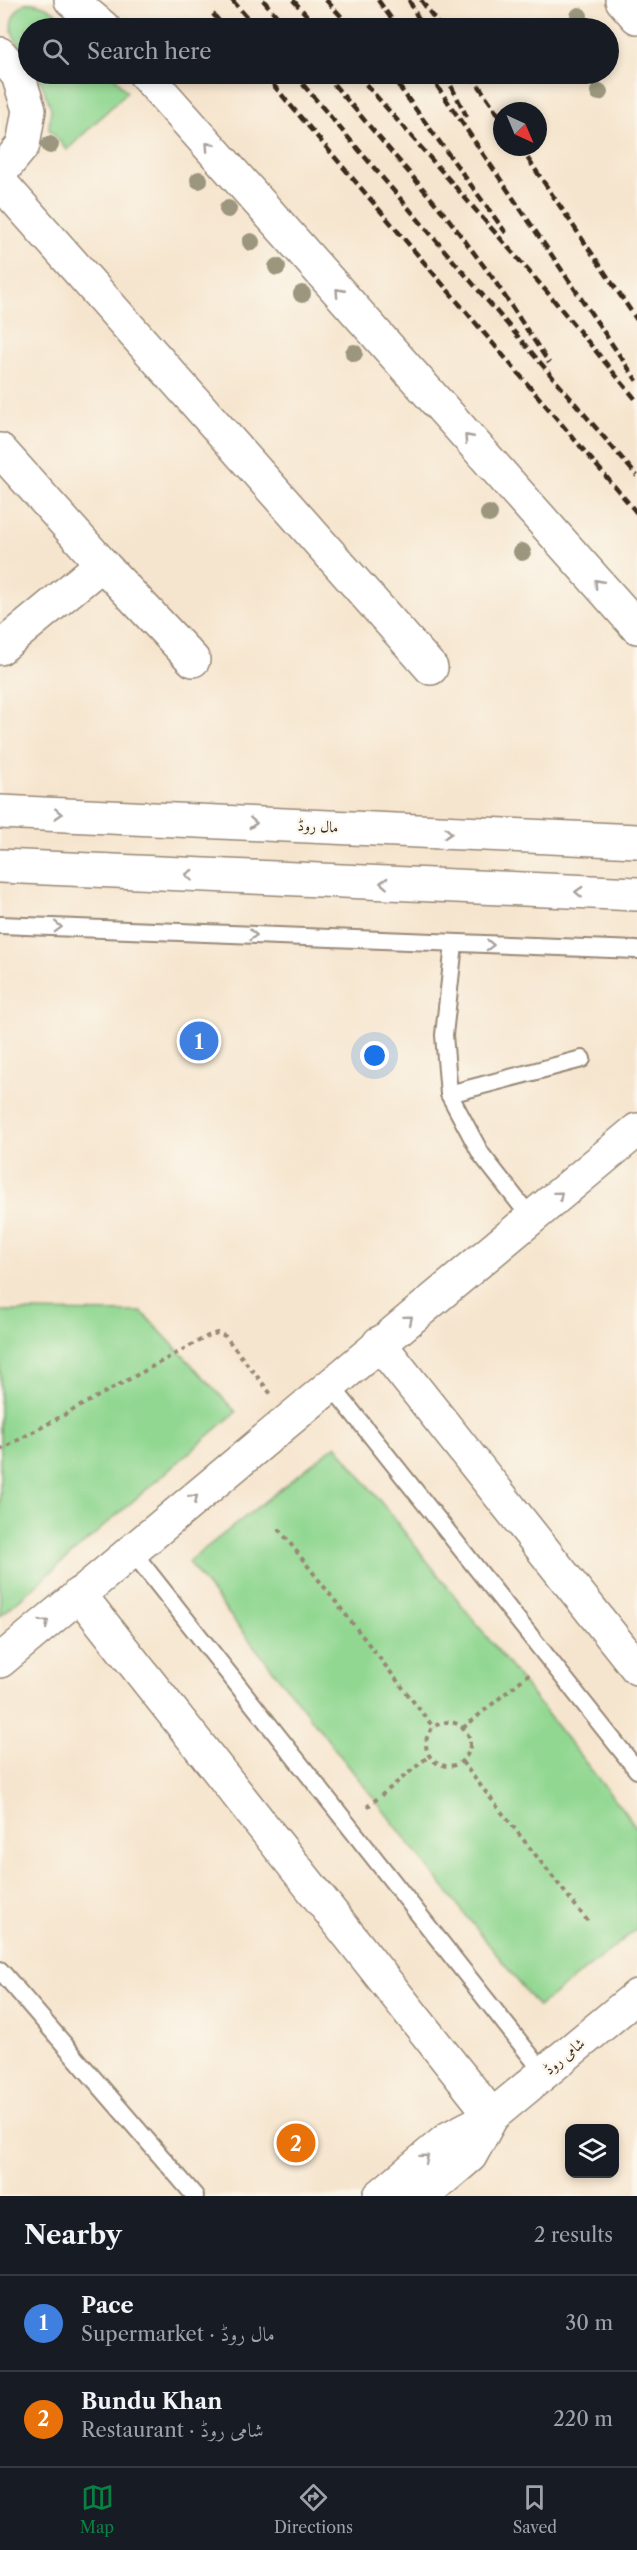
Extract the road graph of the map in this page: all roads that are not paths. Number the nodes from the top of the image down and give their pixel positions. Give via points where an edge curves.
1 (71, 0) edge
2 (622, 0) edge
3 (637, 16) edge
4 (92, 18) edge
5 (0, 54) edge
6 (18, 75) edge
7 (21, 84) edge
8 (154, 84) edge
9 (0, 173) edge
10 (0, 182) edge
11 (0, 450) edge
12 (102, 564) junction
13 (637, 627) edge
14 (0, 648) edge
15 (193, 660) dead end
16 (430, 668) dead end
17 (0, 812) edge
18 (637, 842) edge
19 (0, 866) edge
20 (637, 894) edge
21 (0, 925) edge
22 (454, 944) junction
23 (634, 953) edge
24 (582, 1059) dead end
25 (449, 1094) junction
26 (637, 1130) edge
27 (531, 1218) junction
28 (379, 1343) junction
29 (330, 1384) junction
30 (131, 1550) junction
31 (79, 1594) junction
32 (0, 1661) edge
33 (637, 1668) edge
34 (637, 1770) edge
35 (0, 1970) edge
36 (637, 1996) edge
37 (544, 2073) junction
38 (492, 2116) junction
39 (195, 2196) edge
40 (380, 2196) edge
41 (423, 2196) edge

1 - 4 street
2 - 3 street
5 - 6 street
7 - 9 street via 28,110 23,145
13 -> 8 street
10 - 16 street
11 - 12 street
12 - 14 street
12 - 15 street
17 -> 18 street, مال روڈ
20 -> 19 street
21 -> 22 lane
22 -> 23 lane
22 - 25 lane via 444,1035
24 - 25 lane
25 - 27 lane via 481,1154
27 -> 26 street
28 -> 27 street
28 - 29 street
28 - 33 street
30 -> 29 street
29 - 34 lane
30 - 31 street
30 - 37 lane
32 -> 31 street
31 - 38 street
35 - 39 lane
36 - 37 street, شامی روڈ
37 - 38 street, شامی روڈ
40 -> 38 street, شامی روڈ via 449,2138
38 - 41 street, شامی روڈ via 470,2156

